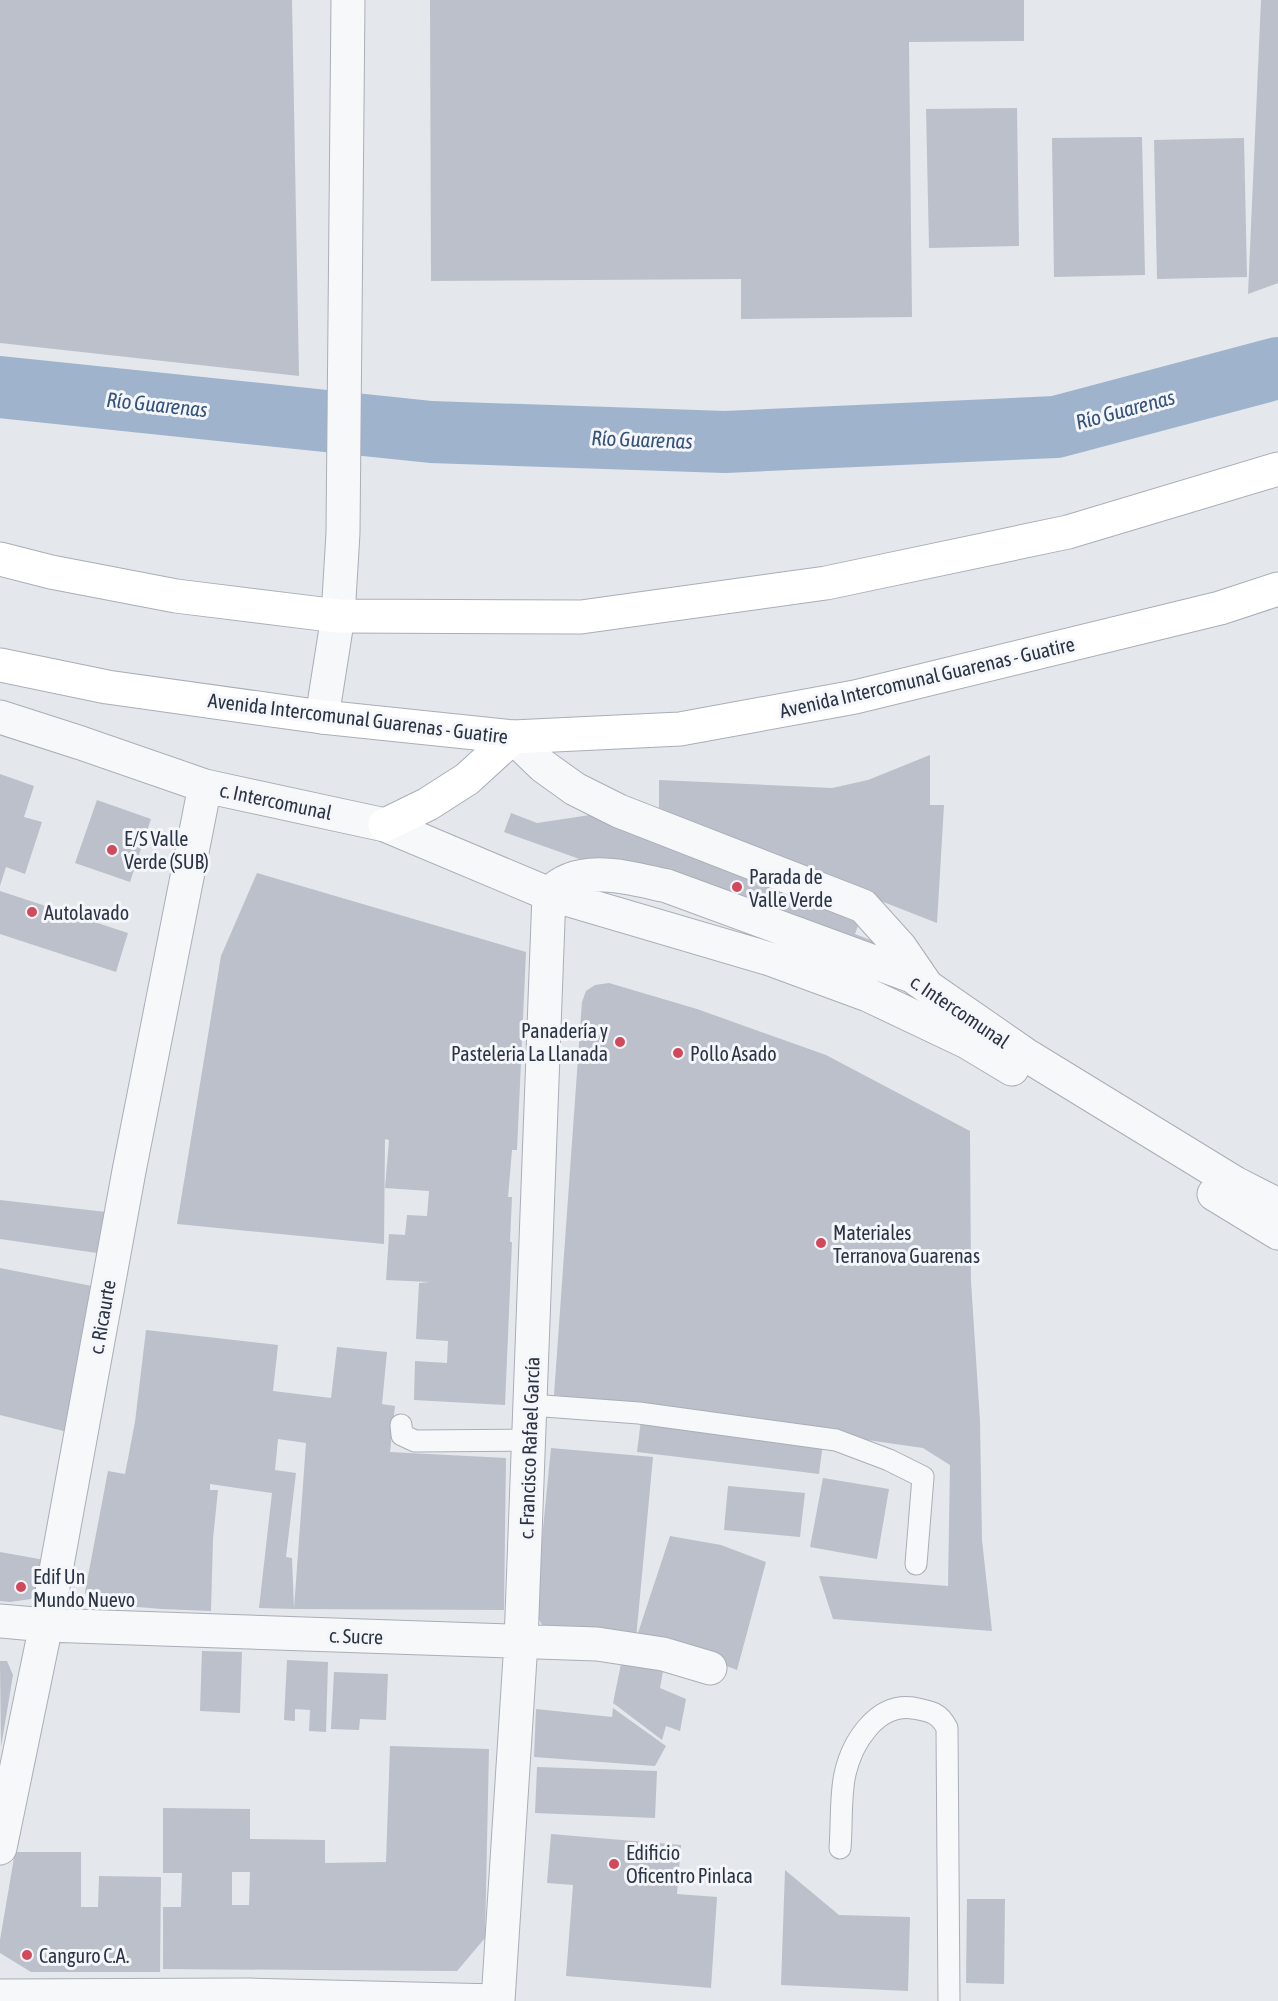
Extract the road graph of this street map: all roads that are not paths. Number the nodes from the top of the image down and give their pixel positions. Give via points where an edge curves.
1 (348, 0) edge
2 (1278, 469) edge
3 (0, 559) edge
4 (1278, 589) edge
5 (338, 615) junction
6 (0, 665) edge
7 (0, 717) edge
8 (322, 717) junction
9 (513, 737) junction
10 (205, 786) junction
11 (385, 825) junction
12 (549, 894) junction
13 (929, 990) junction
14 (967, 1042) junction
15 (1278, 1205) edge
16 (1278, 1233) edge
17 (531, 1405) junction
18 (402, 1425) dead end
19 (529, 1440) junction
20 (916, 1564) dead end
21 (0, 1621) edge
22 (46, 1625) junction
23 (521, 1642) junction
24 (710, 1668) dead end
25 (0, 1848) edge
26 (840, 1848) dead end
27 (0, 1996) edge
28 (498, 2001) edge
29 (949, 2001) edge

1 - 5 street via 343,533
2 - 5 main road via 1068,532 826,583 581,617
3 - 5 main road via 176,596
4 - 9 main road, Avenida Intercomunal Guarenas - Guatire via 1220,608 855,698 680,729
5 - 8 street
6 - 8 main road, Avenida Intercomunal Guarenas - Guatire via 107,687
7 - 10 street, c. Intercomunal
8 - 9 main road, Avenida Intercomunal Guarenas - Guatire
9 - 11 main road via 467,779
9 - 13 street via 575,789 619,811 863,906 900,947
10 - 11 street, c. Intercomunal
10 - 22 street, c. Ricaurte
11 - 12 street, c. Intercomunal
12 - 13 street, c. Intercomunal via 557,885 589,874 666,886 912,976
12 - 14 street, c. Intercomunal via 770,959 868,995
12 - 17 street, c. Francisco Rafael García
13 - 14 street via 942,1013
13 - 15 street, c. Intercomunal via 1026,1055 1235,1183
14 - 16 street, c. Intercomunal
17 - 19 street, c. Francisco Rafael García
17 - 20 lane via 639,1413 836,1440 889,1460 923,1477
18 - 19 lane via 402,1435 415,1441
19 - 23 street, c. Francisco Rafael García
21 - 22 street, c. Sucre
22 - 23 street, c. Sucre
22 - 25 street, c. Ricaurte
23 - 24 street, c. Sucre via 631,1648
23 - 28 street, c. Francisco Rafael García
26 - 29 lane via 845,1774 857,1742 878,1717 893,1710 930,1711 942,1718 947,1737
27 - 28 street via 248,1995

